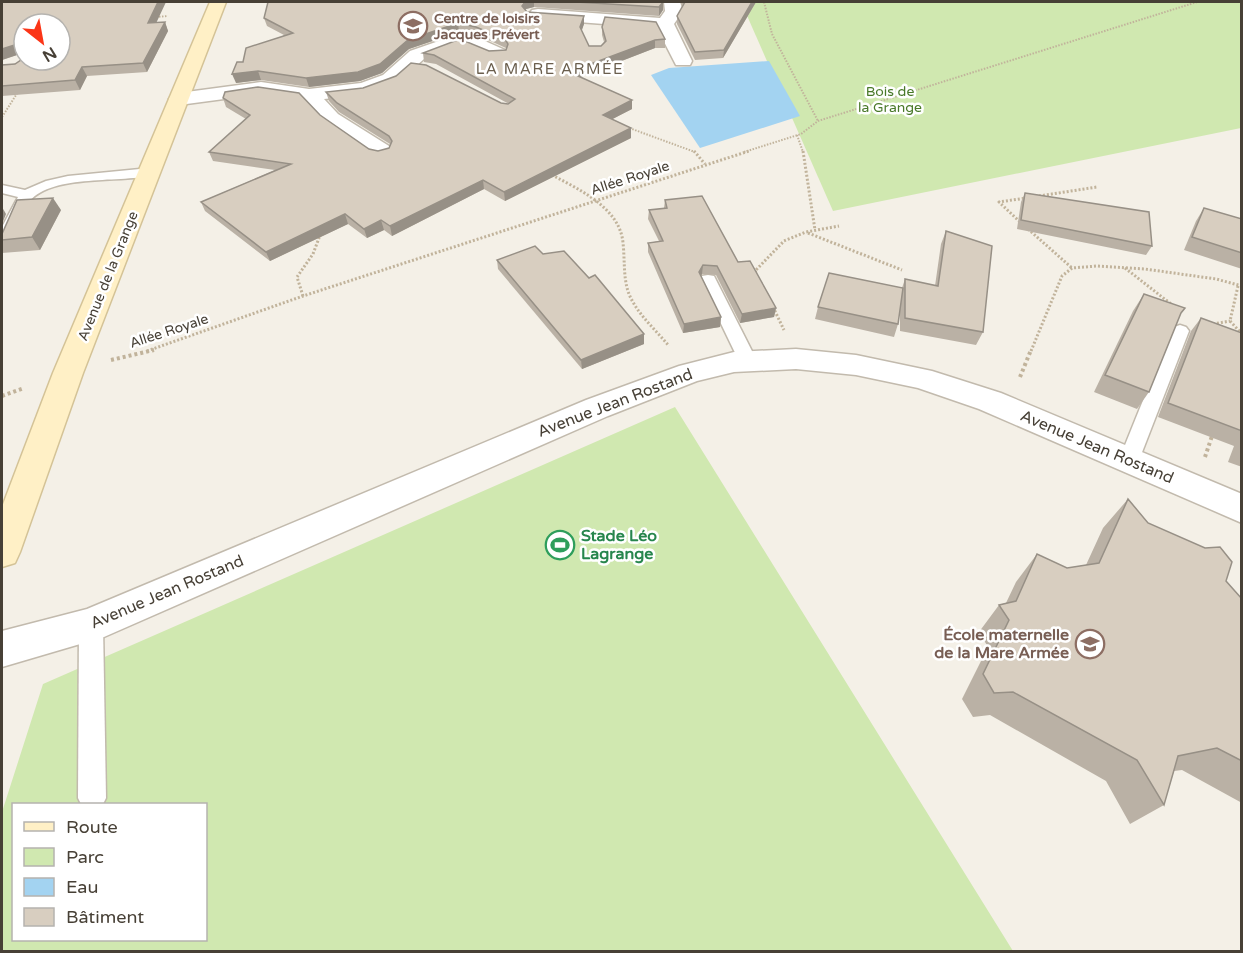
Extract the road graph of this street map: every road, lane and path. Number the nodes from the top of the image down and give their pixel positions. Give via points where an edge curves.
1 (218, 2) edge
2 (672, 2) edge
3 (764, 2) edge
4 (1197, 2) edge
5 (534, 14) edge
6 (168, 16) dead end
7 (147, 18) edge
8 (597, 18) junction
9 (665, 24) junction
10 (591, 35) dead end
11 (498, 54) edge
12 (683, 61) dead end
13 (18, 92) edge
14 (309, 95) junction
15 (179, 99) junction
16 (2, 117) edge
17 (818, 121) junction
18 (613, 125) edge
19 (797, 135) junction
20 (381, 151) edge
21 (705, 164) junction
22 (150, 172) junction
23 (545, 172) edge
24 (1097, 187) dead end
25 (2, 189) edge
26 (28, 195) junction
27 (595, 201) junction
28 (839, 226) dead end
29 (314, 229) edge
30 (815, 230) junction
31 (807, 232) junction
32 (2, 243) edge
33 (1072, 268) junction
34 (902, 270) dead end
35 (708, 280) dead end
36 (760, 281) edge
37 (1240, 286) edge
38 (303, 296) junction
39 (770, 301) edge
40 (1180, 332) edge
41 (1242, 334) edge
42 (796, 359) junction
43 (748, 362) junction
44 (68, 373) junction
45 (688, 373) junction
46 (1010, 410) junction
47 (1215, 427) edge
48 (1129, 460) junction
49 (1195, 489) junction
50 (1242, 509) edge
51 (2, 552) edge
52 (91, 625) junction
53 (2, 649) edge
54 (92, 798) dead end

1 - 15 street, Avenue de la Grange
2 - 9 street via 674,11
3 - 17 path via 772,34
4 - 17 path, Allée Royale
5 - 8 street
6 - 7 path
8 - 9 street
8 - 10 street
9 - 12 street
11 - 14 street via 459,39 417,55 415,66 375,86
13 - 16 path
14 - 15 street via 261,88
14 - 20 street via 331,118
15 - 22 street, Avenue de la Grange
17 - 19 path, Allée Royale
18 - 21 path via 625,125 693,150
19 - 21 path, Allée Royale
19 - 30 path
21 - 27 path, Allée Royale
22 - 26 lane via 59,182
22 - 44 street, Avenue de la Grange
23 - 27 path
24 - 33 path via 999,202
25 - 26 lane
26 - 32 lane
27 - 38 path, Allée Royale
27 - 45 path via 622,234 623,275 630,297
28 - 30 path
29 - 38 path via 319,238 317,249 297,277
30 - 31 path
31 - 34 path
31 - 36 path via 784,241 755,272
33 - 37 path via 1145,269
33 - 46 path via 1062,276 1052,298
35 - 43 lane
37 - 41 path via 1230,321
38 - 44 path, Allée Royale via 157,349
39 - 42 path
40 - 48 lane
42 - 43 street, Avenue Jean Rostand
42 - 46 street, Avenue Jean Rostand via 856,365 922,378
43 - 45 street, Avenue Jean Rostand
44 - 51 street, Avenue de la Grange
45 - 52 street, Avenue Jean Rostand via 597,408
46 - 48 street, Avenue Jean Rostand
47 - 49 path
48 - 49 street, Avenue Jean Rostand
49 - 50 street, Avenue Jean Rostand
52 - 53 street, Avenue Jean Rostand
52 - 54 lane

